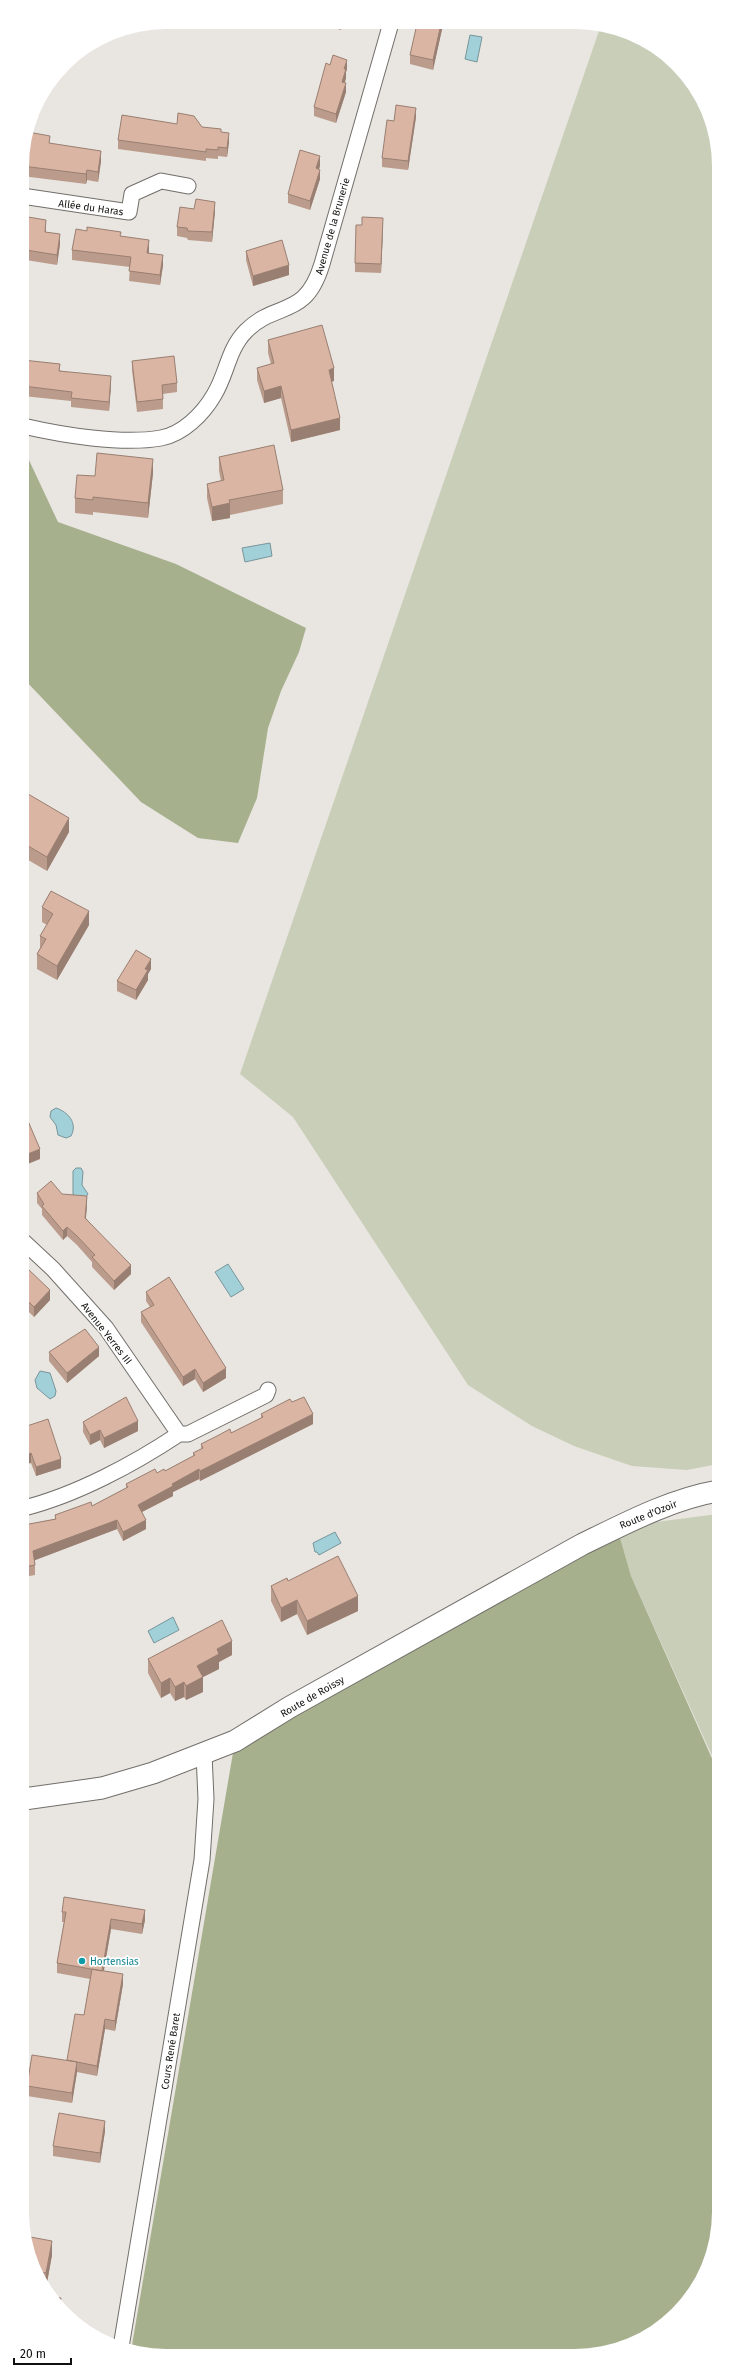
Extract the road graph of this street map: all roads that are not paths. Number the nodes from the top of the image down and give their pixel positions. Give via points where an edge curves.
1 (388, 29) edge
2 (188, 186) dead end
3 (29, 197) edge
4 (29, 427) edge
5 (29, 1247) edge
6 (268, 1390) dead end
7 (179, 1434) junction
8 (712, 1492) edge
9 (29, 1507) edge
10 (581, 1545) joint
11 (204, 1754) junction
12 (29, 1798) edge
13 (122, 2342) edge

1 - 4 street, Avenue de la Brunerie via 314,286 301,301 254,324 241,337 235,345 215,394 199,416 181,429 161,438 87,437
2 - 3 street, Allée du Haras via 160,181 132,194 129,212
5 - 7 street, Avenue Yerres III via 53,1269 106,1328
6 - 7 street via 266,1395 188,1434
7 - 9 street via 94,1481
8 - 10 main road, Route d'Ozoir via 699,1494 617,1527
10 - 11 main road, Route de Roissy via 235,1741
11 - 12 main road, Route de Roissy via 102,1788
11 - 13 street, Cours René Baret via 206,1799 202,1860

